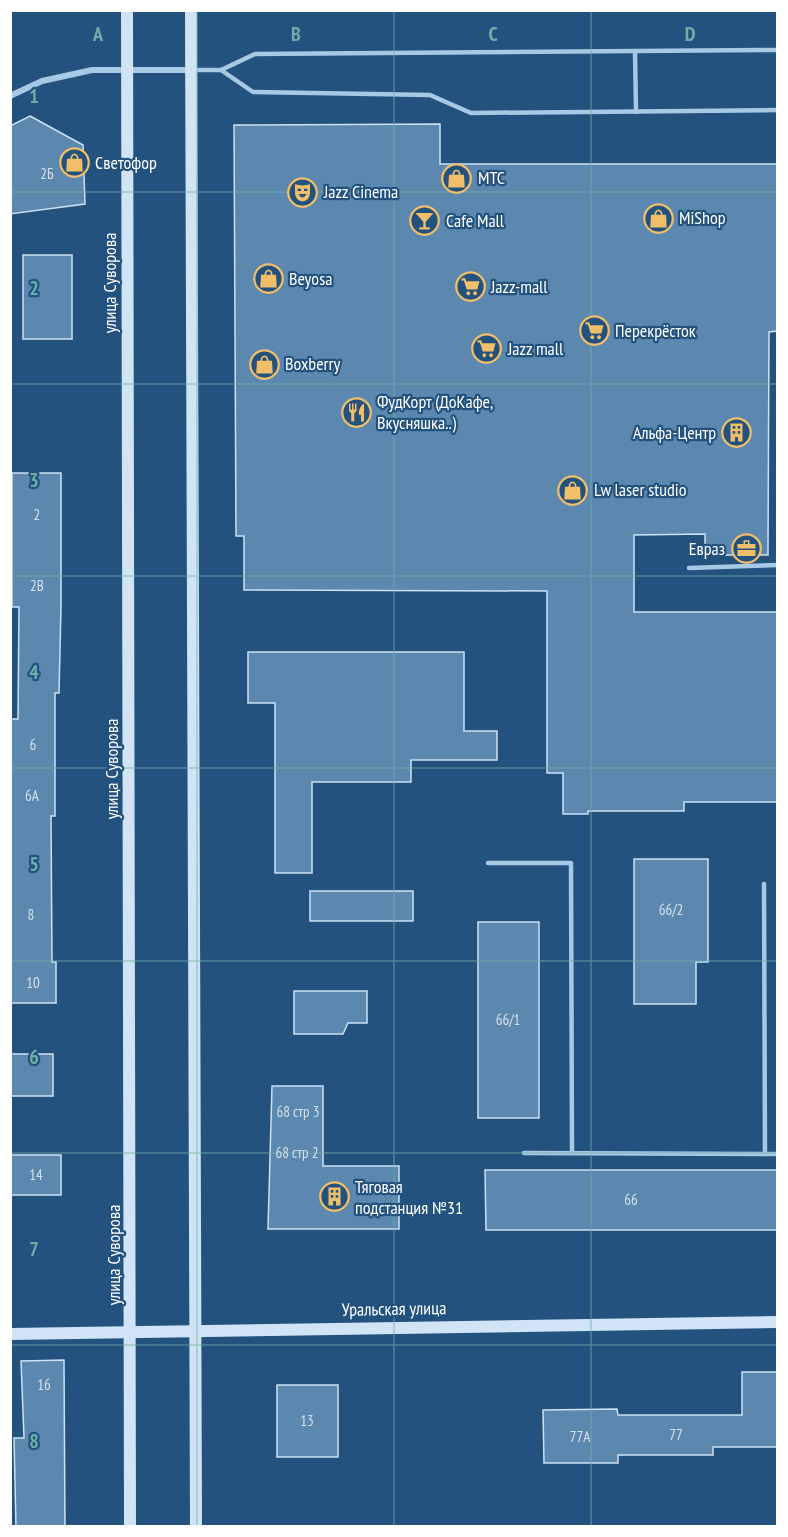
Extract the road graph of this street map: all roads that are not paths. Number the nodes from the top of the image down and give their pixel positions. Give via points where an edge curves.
1 (127, 10) edge
2 (191, 10) edge
3 (777, 50) edge
4 (635, 51) junction
5 (127, 70) junction
6 (191, 70) junction
7 (221, 70) junction
8 (10, 96) edge
9 (777, 110) edge
10 (636, 112) junction
11 (777, 565) edge
12 (689, 568) dead end
13 (488, 863) dead end
14 (764, 884) dead end
15 (524, 1154) dead end
16 (572, 1154) junction
17 (765, 1154) junction
18 (777, 1154) edge
19 (777, 1322) edge
20 (195, 1331) junction
21 (10, 1334) edge
22 (132, 1334) junction
23 (130, 1527) edge
24 (196, 1527) edge

1 - 5 main road, улица Суворова
2 - 6 main road
3 - 4 lane
4 - 7 lane via 255,54
4 - 10 lane
5 - 6 street
5 - 8 street via 92,70 42,81
5 - 22 main road, улица Суворова
6 - 7 lane
6 - 20 main road
7 - 10 lane via 253,92 430,95 471,113
9 - 10 lane
11 - 12 lane
13 - 16 lane via 571,863
14 - 17 lane
15 - 16 lane
16 - 17 lane
17 - 18 lane
19 - 20 main road, Уральская улица
20 - 22 main road, Уральская улица
20 - 24 main road
21 - 22 main road, Уральская улица
22 - 23 main road, улица Суворова

